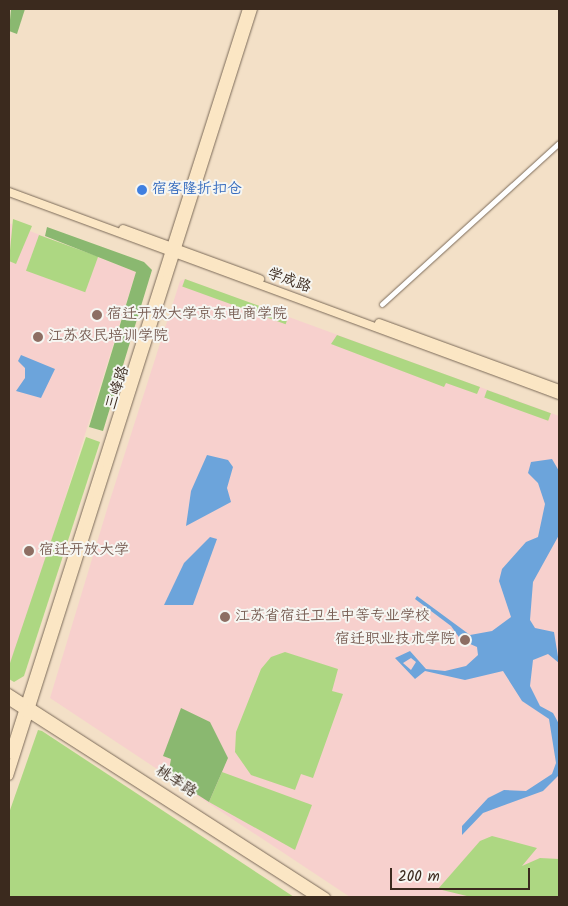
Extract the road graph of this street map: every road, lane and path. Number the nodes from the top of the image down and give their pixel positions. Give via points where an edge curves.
1 (246, 9) edge
2 (253, 9) edge
3 (559, 143) edge
4 (9, 187) edge
5 (9, 192) edge
6 (173, 250) junction
7 (382, 304) dead end
8 (559, 389) edge
9 (559, 395) edge
10 (9, 693) edge
11 (9, 701) edge
12 (28, 706) junction
13 (9, 755) edge
14 (9, 776) edge
15 (316, 897) edge
16 (326, 897) edge

1 - 6 main road, 三峰路
2 - 6 main road, 三峰路
3 - 7 street
4 - 6 main road, 学成路
5 - 6 main road, 学成路
6 - 8 main road, 学成路
6 - 9 main road, 学成路
6 - 12 main road, 三峰路
10 - 12 main road, 桃李路
11 - 12 main road, 桃李路
12 - 13 main road, 三峰路
12 - 14 main road, 三峰路
12 - 15 main road, 桃李路
12 - 16 main road, 桃李路

